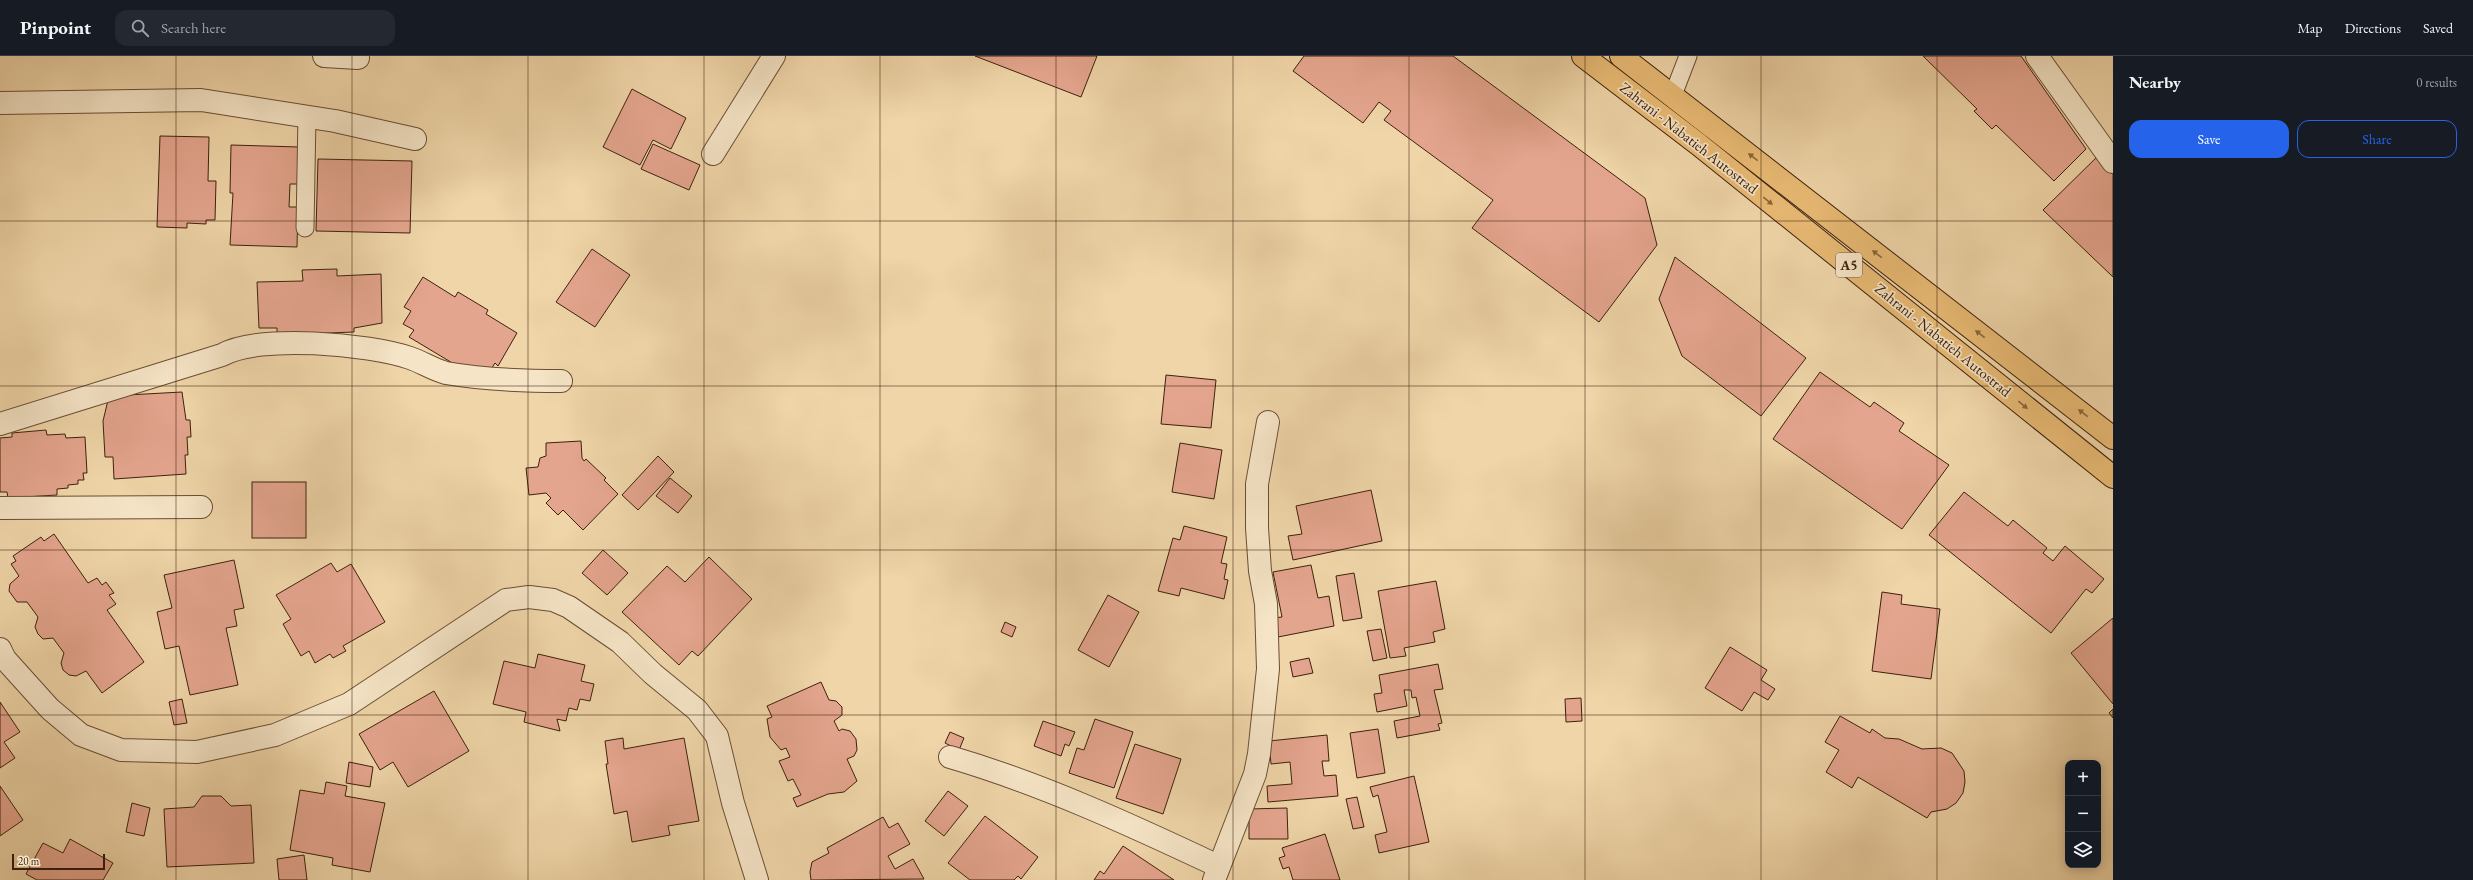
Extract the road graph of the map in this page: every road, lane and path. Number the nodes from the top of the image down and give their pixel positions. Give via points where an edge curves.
1 (324, 56) edge
2 (774, 56) edge
3 (1583, 56) edge
4 (1622, 56) edge
5 (1688, 56) edge
6 (2037, 56) edge
7 (358, 58) dead end
8 (1673, 95) junction
9 (0, 103) edge
10 (307, 116) junction
11 (415, 139) dead end
12 (713, 154) dead end
13 (2113, 162) edge
14 (305, 228) dead end
15 (561, 381) dead end
16 (1268, 422) dead end
17 (0, 424) edge
18 (2113, 438) edge
19 (2113, 477) edge
20 (201, 507) dead end
21 (0, 508) edge
22 (0, 649) edge
23 (950, 757) dead end
24 (1216, 873) edge
25 (757, 880) edge

1 - 7 street
2 - 12 street
3 -> 19 highway, Zahrani - Nabatieh Autostrad / A5 via 1704,149
4 - 8 highway, Zahrani - Nabatieh Autostrad / A5
5 - 8 lane
6 - 13 street
18 -> 8 highway, Zahrani - Nabatieh Autostrad / A5
9 - 10 street via 201,100
10 - 11 street
10 - 14 lane
15 - 17 street via 492,380 444,372 410,358 376,350 337,345 264,344 234,348
16 - 24 street via 1257,484 1257,528 1260,571 1266,604 1268,669 1259,754 1255,774
20 - 21 street
22 - 25 street via 50,709 80,736 121,750 197,752 275,735 349,704 506,600 529,597 553,600 569,607 620,642 653,674 698,710 717,736 733,803
23 - 24 street via 991,769 1123,822

